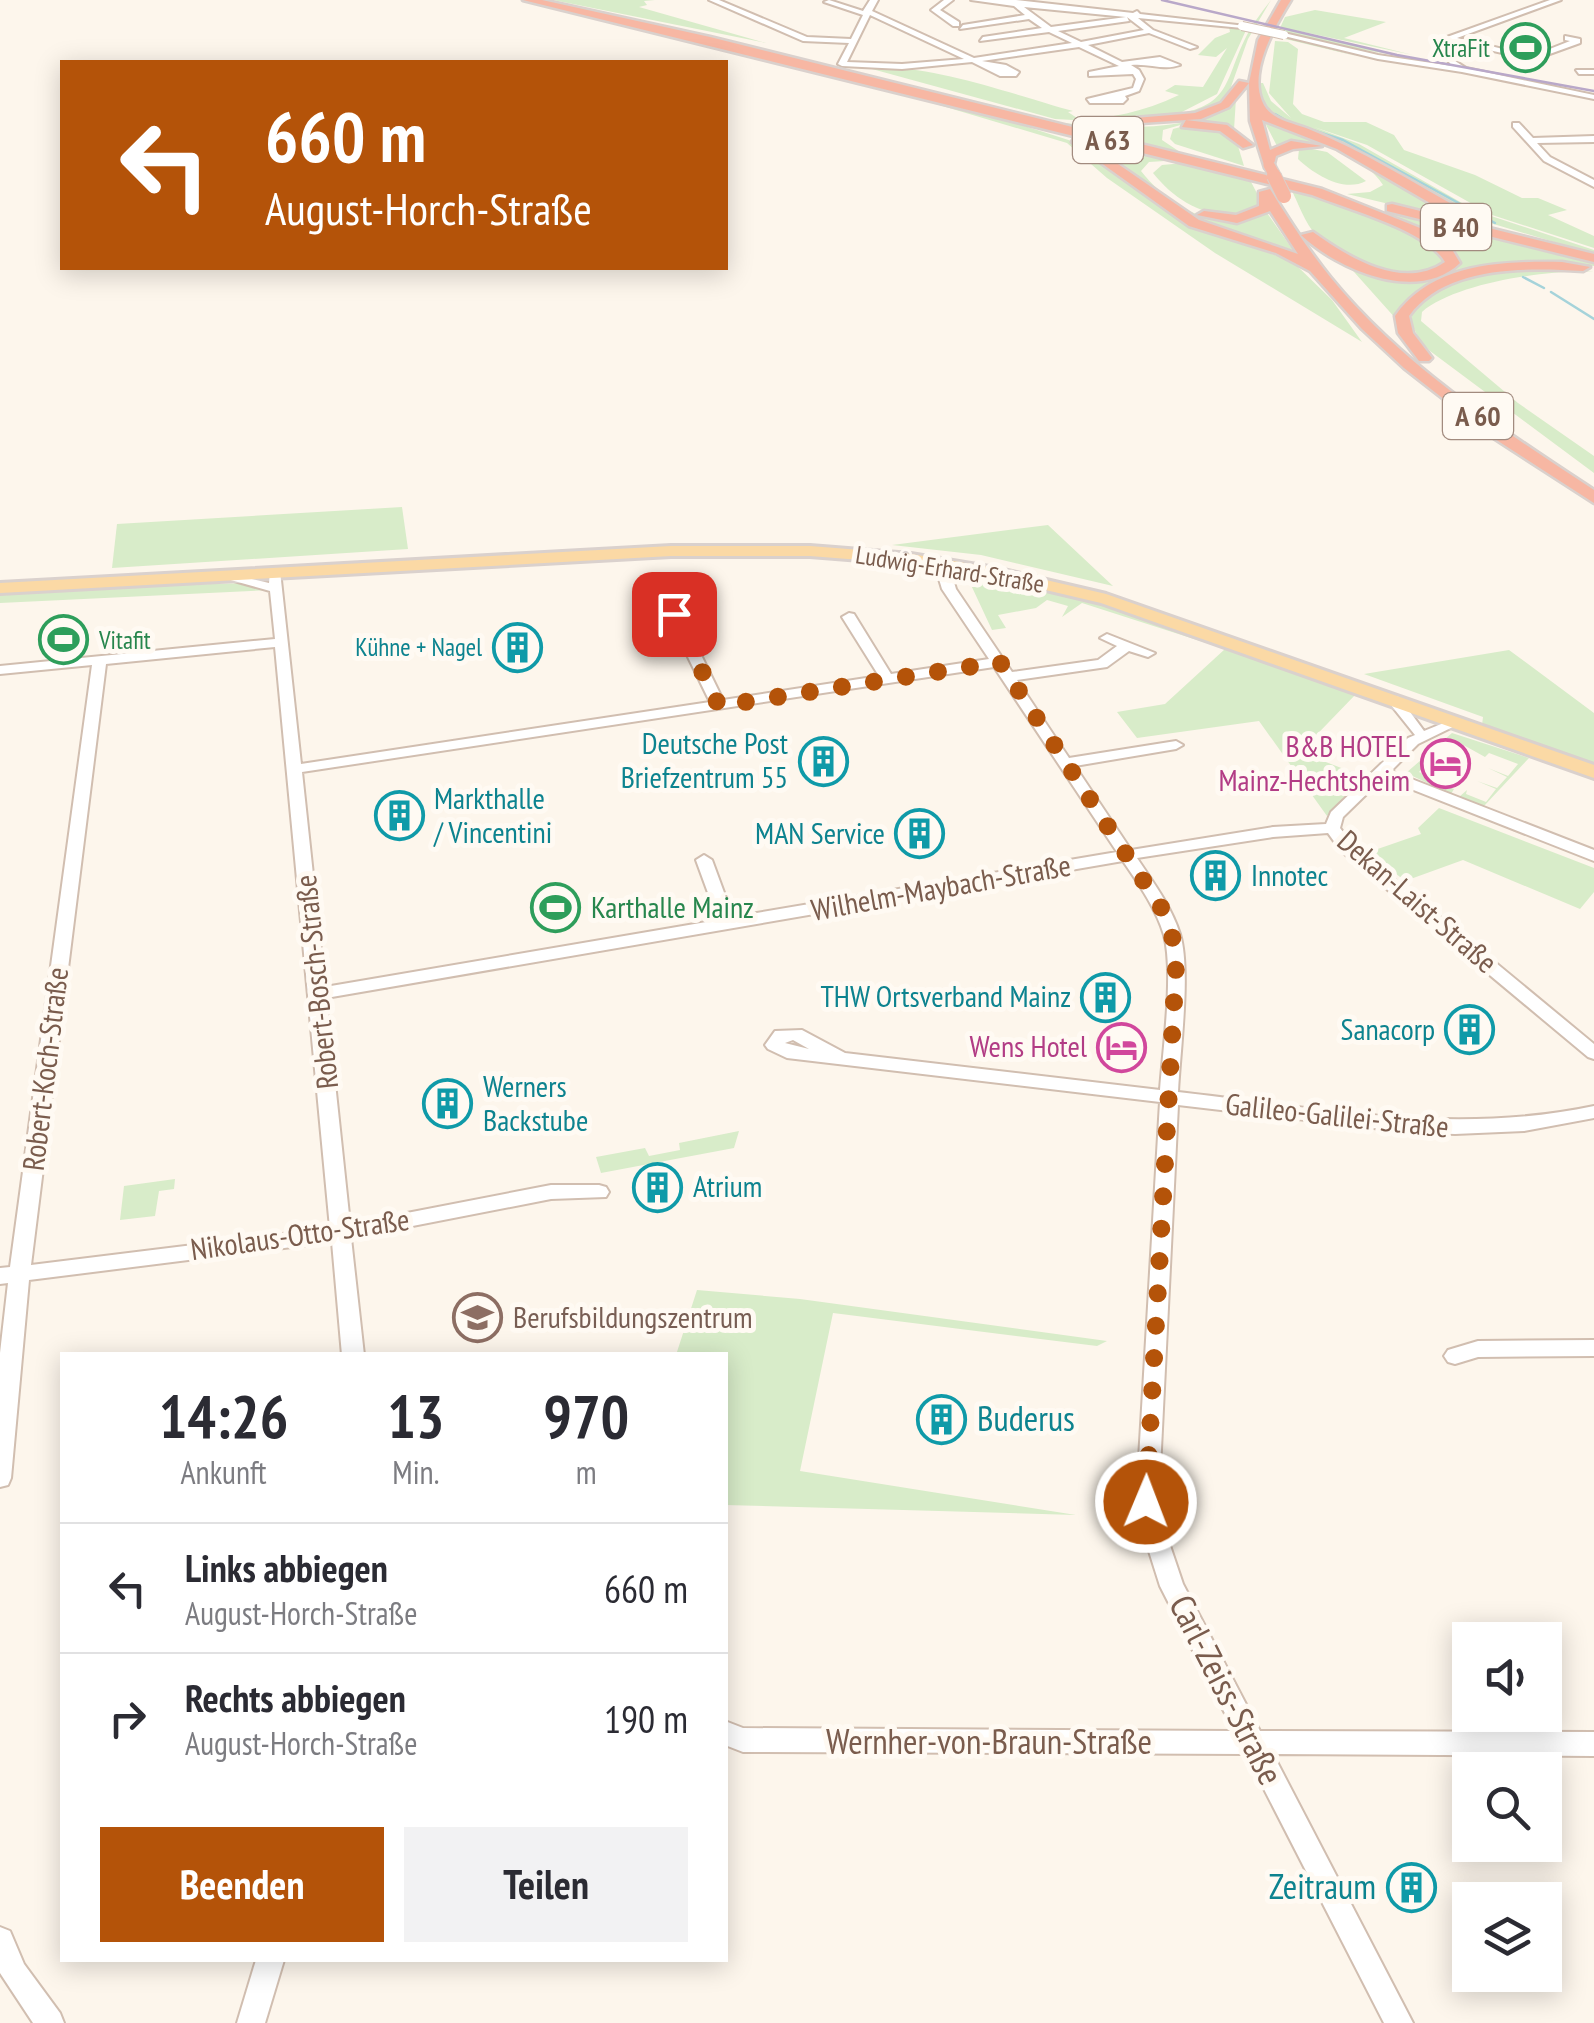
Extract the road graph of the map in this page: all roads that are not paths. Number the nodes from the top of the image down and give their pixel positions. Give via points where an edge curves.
1 (528, 0) edge
2 (542, 0) edge
3 (715, 0) edge
4 (874, 0) edge
5 (949, 0) edge
6 (975, 0) edge
7 (1283, 0) edge
8 (1557, 0) edge
9 (1013, 1) edge
10 (828, 2) edge
11 (1062, 6) edge
12 (867, 13) junction
13 (1135, 15) junction
14 (1031, 17) junction
15 (1193, 20) junction
16 (1050, 30) junction
17 (1149, 31) junction
18 (1568, 38) dead end
19 (983, 39) dead end
20 (1450, 39) junction
21 (852, 41) junction
22 (1075, 43) junction
23 (1194, 48) dead end
24 (972, 59) junction
25 (1150, 60) dead end
26 (1454, 65) junction
27 (988, 67) dead end
28 (1129, 68) junction
29 (1579, 72) dead end
30 (1594, 72) edge
31 (1247, 89) junction
32 (1120, 96) dead end
33 (1594, 96) edge
34 (1009, 113) junction
35 (1516, 125) dead end
36 (1594, 139) edge
37 (1531, 141) junction
38 (1247, 146) junction
39 (1207, 163) junction
40 (1269, 164) junction
41 (1594, 184) edge
42 (1378, 186) dead end
43 (1318, 190) junction
44 (1358, 192) dead end
45 (1272, 195) junction
46 (1308, 235) junction
47 (1558, 249) junction
48 (1594, 262) edge
49 (1339, 294) junction
50 (1424, 358) junction
51 (1594, 484) edge
52 (1594, 498) edge
53 (955, 571) junction
54 (279, 578) junction
55 (182, 580) junction
56 (0, 588) edge
57 (960, 603) junction
58 (674, 614) dead end
59 (849, 617) dead end
60 (1106, 638) dead end
61 (282, 642) junction
62 (1127, 646) junction
63 (1148, 653) dead end
64 (100, 660) junction
65 (1000, 662) junction
66 (0, 670) edge
67 (1009, 677) junction
68 (888, 680) junction
69 (1394, 700) junction
70 (719, 706) junction
71 (1447, 719) junction
72 (1415, 736) junction
73 (1176, 745) dead end
74 (1066, 763) junction
75 (295, 768) junction
76 (1380, 772) junction
77 (1594, 772) edge
78 (1332, 828) junction
79 (1127, 856) junction
80 (1594, 856) edge
81 (704, 860) dead end
82 (728, 925) junction
83 (318, 994) junction
84 (1594, 1052) edge
85 (841, 1059) dead end
86 (1168, 1097) junction
87 (1594, 1112) edge
88 (599, 1192) dead end
89 (343, 1232) junction
90 (10, 1275) edge
91 (1594, 1348) edge
92 (353, 1352) edge
93 (1455, 1356) dead end
94 (0, 1478) edge
95 (728, 1734) edge
96 (1255, 1743) junction
97 (1594, 1744) edge
98 (0, 1941) edge
99 (269, 1962) edge
100 (50, 2023) edge
101 (251, 2023) edge
102 (1399, 2023) edge

1 - 34 highway, A 63
2 - 34 highway, A 63
3 - 21 street via 803,38
4 - 12 street
5 - 14 street via 935,10 959,25
6 - 9 street
7 - 31 highway, A 60 via 1253,42
8 - 20 street
9 - 11 street
9 - 14 street
10 - 12 street
11 - 13 street
11 - 14 street
12 - 21 street
12 - 24 street
13 - 15 street
13 - 16 street
13 - 17 street
14 - 16 street
15 - 15 street via 1246,30 1252,23
15 - 26 street, bridge
16 - 19 street
16 - 22 street
17 - 22 street
17 - 23 street
18 - 20 street via 1577,41 1533,58
20 - 26 street via 1444,45
21 - 24 street via 842,63 864,69
22 - 24 street
22 - 28 street
24 - 27 street
25 - 28 street
26 - 33 street
28 - 32 street via 1140,79 1136,89
29 - 30 street
31 - 34 highway via 1218,110 1181,119 1089,124
31 - 38 highway, A 60
31 - 40 highway, A 60
31 - 47 highway via 1271,121 1340,146 1460,215
34 - 39 highway, A 63
34 - 49 highway via 1083,142 1200,226 1294,256
35 - 37 street
36 - 37 street
37 - 41 street via 1546,159
38 - 39 highway via 1233,132 1211,125 1179,124 1164,135
38 - 45 highway, A 60
39 - 43 highway, A 63
39 - 45 highway via 1147,169 1190,208 1211,217 1251,216
40 - 42 highway via 1270,154 1287,146 1323,147 1372,175
40 - 45 highway, A 60, bridge
43 - 44 highway
43 - 46 highway via 1415,231 1445,249 1453,264 1425,276 1380,273
43 - 47 highway, A 63
43 - 48 highway, B 40
45 - 46 highway, A 60
45 - 49 highway, A 60 via 1304,254
46 - 50 highway, A 60 via 1350,288
47 - 48 highway
48 - 50 highway via 1493,270 1424,291 1402,316
49 - 52 highway, A 60 via 1449,394
50 - 51 highway, A 60
53 - 54 main road, Ludwig-Erhard-Straße via 810,551 708,550
53 - 57 street, Carl-Zeiss-Straße
53 - 57 street
53 - 69 main road, Ludwig-Erhard-Straße via 1106,599
54 - 55 main road, Ludwig-Erhard-Straße
54 - 55 main road, Ludwig-Erhard-Straße
54 - 61 street, Robert-Bosch-Straße
55 - 56 main road, Ludwig-Erhard-Straße
57 - 65 street, Carl-Zeiss-Straße
58 - 70 street
59 - 68 street
60 - 62 street
61 - 64 street
61 - 75 street, Robert-Bosch-Straße
62 - 63 street
62 - 67 street via 1102,664
64 - 66 street
64 - 90 street, Robert-Koch-Straße
65 - 67 street, Carl-Zeiss-Straße
65 - 68 street
67 - 74 street, Carl-Zeiss-Straße
68 - 70 street
69 - 71 main road, Ludwig-Erhard-Straße
69 - 72 street
70 - 75 street
71 - 72 street, Dekan-Laist-Straße
71 - 77 main road, Ludwig-Erhard-Straße
72 - 76 street, Dekan-Laist-Straße
73 - 74 street
74 - 79 street, Carl-Zeiss-Straße
75 - 83 street, Robert-Bosch-Straße
76 - 78 street, Dekan-Laist-Straße via 1336,815
76 - 80 street
78 - 79 street, Wilhelm-Maybach-Straße
78 - 84 street, Dekan-Laist-Straße
79 - 82 street, Wilhelm-Maybach-Straße
79 - 86 street, Carl-Zeiss-Straße via 1162,909 1176,951
81 - 82 street
82 - 83 street, Wilhelm-Maybach-Straße
83 - 89 street, Robert-Bosch-Straße
85 - 86 street, Galileo-Galilei-Straße
86 - 87 street, Galileo-Galilei-Straße via 1474,1130
86 - 96 street, Carl-Zeiss-Straße via 1147,1510 1164,1569
88 - 89 street, Nikolaus-Otto-Straße via 551,1192
89 - 90 street, Nikolaus-Otto-Straße
89 - 92 street, Robert-Bosch-Straße
90 - 94 street, Robert-Koch-Straße
91 - 93 street
95 - 96 street, Wernher-von-Braun-Straße via 870,1743
96 - 97 street, Wernher-von-Braun-Straße
96 - 102 street, Carl-Zeiss-Straße
98 - 100 street via 14,1974
99 - 101 street

